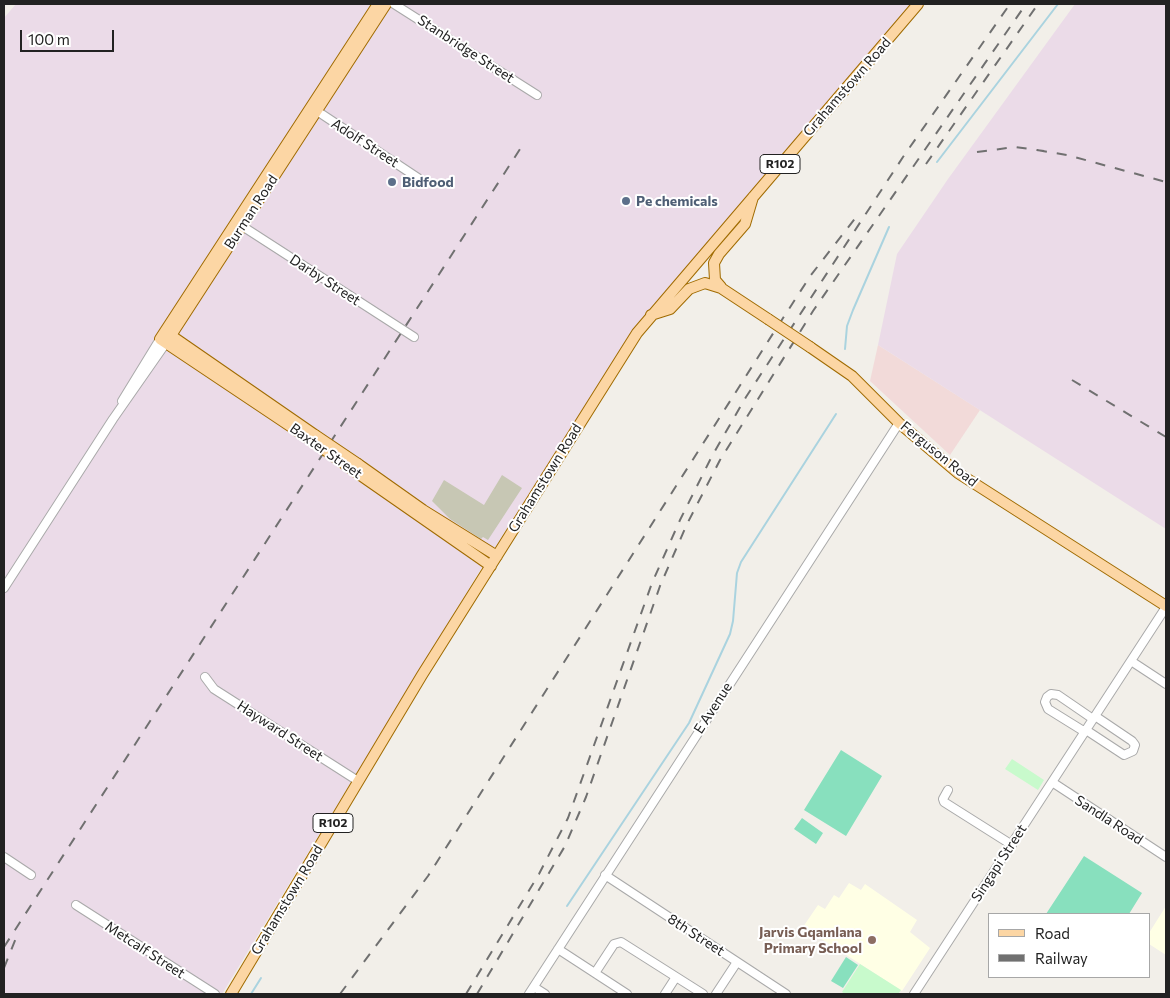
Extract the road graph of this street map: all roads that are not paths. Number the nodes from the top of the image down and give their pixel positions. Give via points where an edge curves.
1 (378, 4) edge
2 (386, 4) edge
3 (394, 4) edge
4 (918, 4) edge
5 (537, 95) dead end
6 (314, 109) junction
7 (418, 178) dead end
8 (754, 194) junction
9 (239, 224) junction
10 (721, 288) junction
11 (651, 314) junction
12 (166, 337) junction
13 (414, 337) dead end
14 (899, 423) junction
15 (356, 467) junction
16 (497, 556) junction
17 (491, 566) junction
18 (4, 588) edge
19 (1166, 607) edge
20 (1131, 661) junction
21 (205, 678) dead end
22 (1166, 684) edge
23 (1094, 718) junction
24 (1085, 731) junction
25 (358, 782) junction
26 (1052, 782) junction
27 (948, 790) dead end
28 (1012, 844) junction
29 (4, 857) edge
30 (1166, 857) edge
31 (32, 875) dead end
32 (605, 875) junction
33 (76, 905) dead end
34 (558, 949) junction
35 (737, 962) junction
36 (595, 973) junction
37 (676, 977) junction
38 (534, 987) junction
39 (215, 994) edge
40 (231, 994) edge
41 (529, 994) edge
42 (545, 994) edge
43 (627, 994) edge
44 (665, 994) edge
45 (703, 994) edge
46 (716, 994) edge
47 (786, 994) edge
48 (914, 994) edge

1 - 6 main road, Burman Road
2 - 6 main road, Burman Road
3 - 5 street, Stanbridge Street
4 - 8 main road, Grahamstown Road / R102
6 - 7 street, Adolf Street
6 - 9 main road, Burman Road
8 - 10 main road via 747,221 714,263 715,280
8 - 11 main road, Grahamstown Road / R102
9 - 12 main road, Burman Road
9 - 13 street, Darby Street
10 - 11 main road, Ferguson Road via 710,284 696,285 670,309
10 - 14 main road, Ferguson Road, bridge via 852,376
11 - 16 main road, Grahamstown Road / R102 via 612,369
12 - 15 main road, Baxter Street, bridge
12 - 18 street, Burman Road via 131,384 113,419
14 - 19 main road, Ferguson Road via 958,473
14 - 32 street, E Avenue
15 - 16 main road, Baxter Street
15 - 17 main road, Baxter Street
16 - 17 main road, Grahamstown Road / R102
17 - 25 main road, Grahamstown Road / R102
19 - 20 street, Singapi Street
20 - 22 street
20 - 23 street, Singapi Street
21 - 25 street, Hayward Street via 214,688
23 - 24 street, Singapi Street
23 - 24 street via 1058,695 1051,694 1046,699 1048,709
23 - 24 street via 1132,741 1135,744 1133,751 1124,755
24 - 26 street, Singapi Street
25 - 40 main road, Grahamstown Road / R102
26 - 28 street, Singapi Street
26 - 30 street, Sandla Road
27 - 28 street via 944,802
28 - 48 street, Singapi Street
29 - 31 street
32 - 34 street, E Avenue
32 - 35 street, 8th Street
33 - 39 street, Metcalf Street
34 - 36 street
34 - 38 street, E Avenue
35 - 46 street
35 - 47 street, 8th Street
36 - 37 street via 614,944 621,942
36 - 43 street
37 - 44 street
37 - 45 street
38 - 41 street, E Avenue
38 - 42 street

